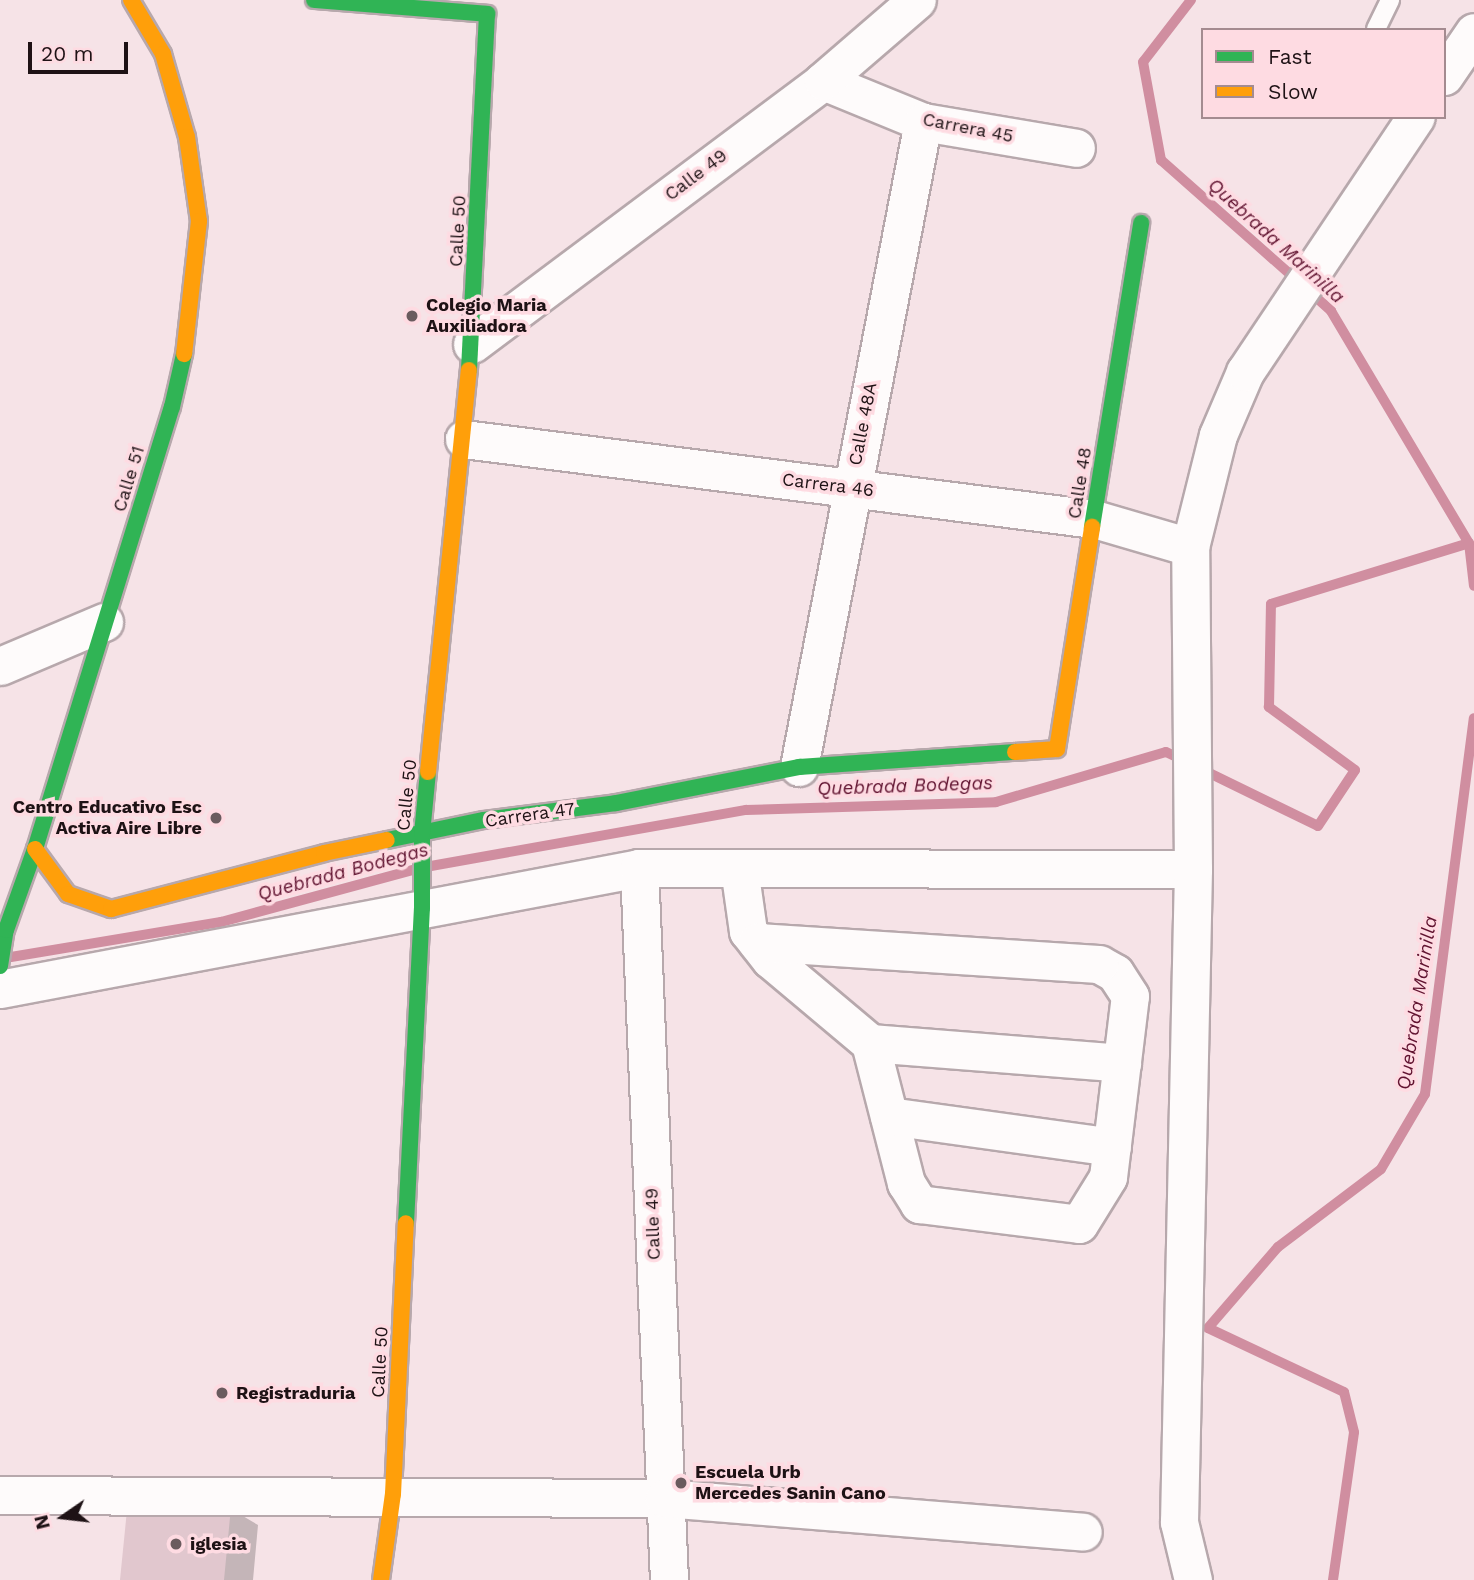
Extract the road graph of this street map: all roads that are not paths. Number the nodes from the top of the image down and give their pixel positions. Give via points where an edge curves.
1 (131, 0) edge
2 (314, 0) edge
3 (917, 0) edge
4 (1390, 0) edge
5 (399, 4) edge
6 (1376, 28) edge
7 (1474, 32) edge
8 (1446, 73) edge
9 (823, 81) junction
10 (1415, 119) edge
11 (923, 122) junction
12 (1076, 148) dead end
13 (1141, 223) dead end
14 (472, 344) junction
15 (464, 439) junction
16 (850, 488) junction
17 (1094, 519) junction
18 (1190, 547) junction
19 (104, 622) junction
20 (0, 666) edge
21 (1057, 749) joint
22 (799, 768) junction
23 (422, 834) junction
24 (35, 849) junction
25 (639, 868) junction
26 (740, 868) junction
27 (1193, 869) junction
28 (422, 908) junction
29 (3, 936) edge
30 (757, 942) junction
31 (0, 966) edge
32 (0, 989) edge
33 (870, 1043) junction
34 (1122, 1063) junction
35 (889, 1116) junction
36 (1112, 1147) junction
37 (393, 1494) junction
38 (0, 1495) edge
39 (664, 1498) junction
40 (1083, 1532) dead end
41 (381, 1580) edge
42 (669, 1580) edge
43 (1193, 1580) edge

1 - 19 street, Calle 51 via 163,54 187,136 199,221 178,382
2 - 5 street
3 - 9 street, Calle 49
4 - 6 lane
5 - 14 street, Calle 50 via 487,14
7 - 8 street
9 - 11 street, Carrera 45
9 - 14 street, Calle 49
10 - 18 street via 1245,372 1218,435
11 - 12 street, Carrera 45
11 - 16 street, Calle 48A
13 - 17 street, Calle 48
14 - 15 street, Calle 50
15 - 16 street, Carrera 46
15 - 23 street, Calle 50
16 - 17 street, Carrera 46
16 - 22 street, Calle 48A
17 - 18 street, Carrera 46
17 - 21 street, Calle 48
18 - 27 street
19 - 20 street
19 - 24 street, Calle 51
21 - 22 street, Carrera 47
22 - 23 street, Carrera 47
23 - 24 street, Carrera 47 via 324,853 111,909 68,894
23 - 28 street, Calle 50
24 - 29 street, Calle 51
25 - 26 street
25 - 28 street
25 - 39 street, Calle 49
26 - 27 street
26 - 30 street via 748,931
27 - 43 street via 1179,1522
28 - 32 street
28 - 37 street, Calle 50
29 - 31 street, Calle 51
30 - 33 street via 769,959
30 - 34 street via 1099,964 1115,973 1130,996
33 - 34 street
33 - 35 street
34 - 36 street
35 - 36 street
35 - 36 street via 906,1183 919,1204 1079,1224 1108,1177
37 - 38 street
37 - 39 street
37 - 41 street, Calle 50
39 - 40 street
39 - 42 street, Calle 49

